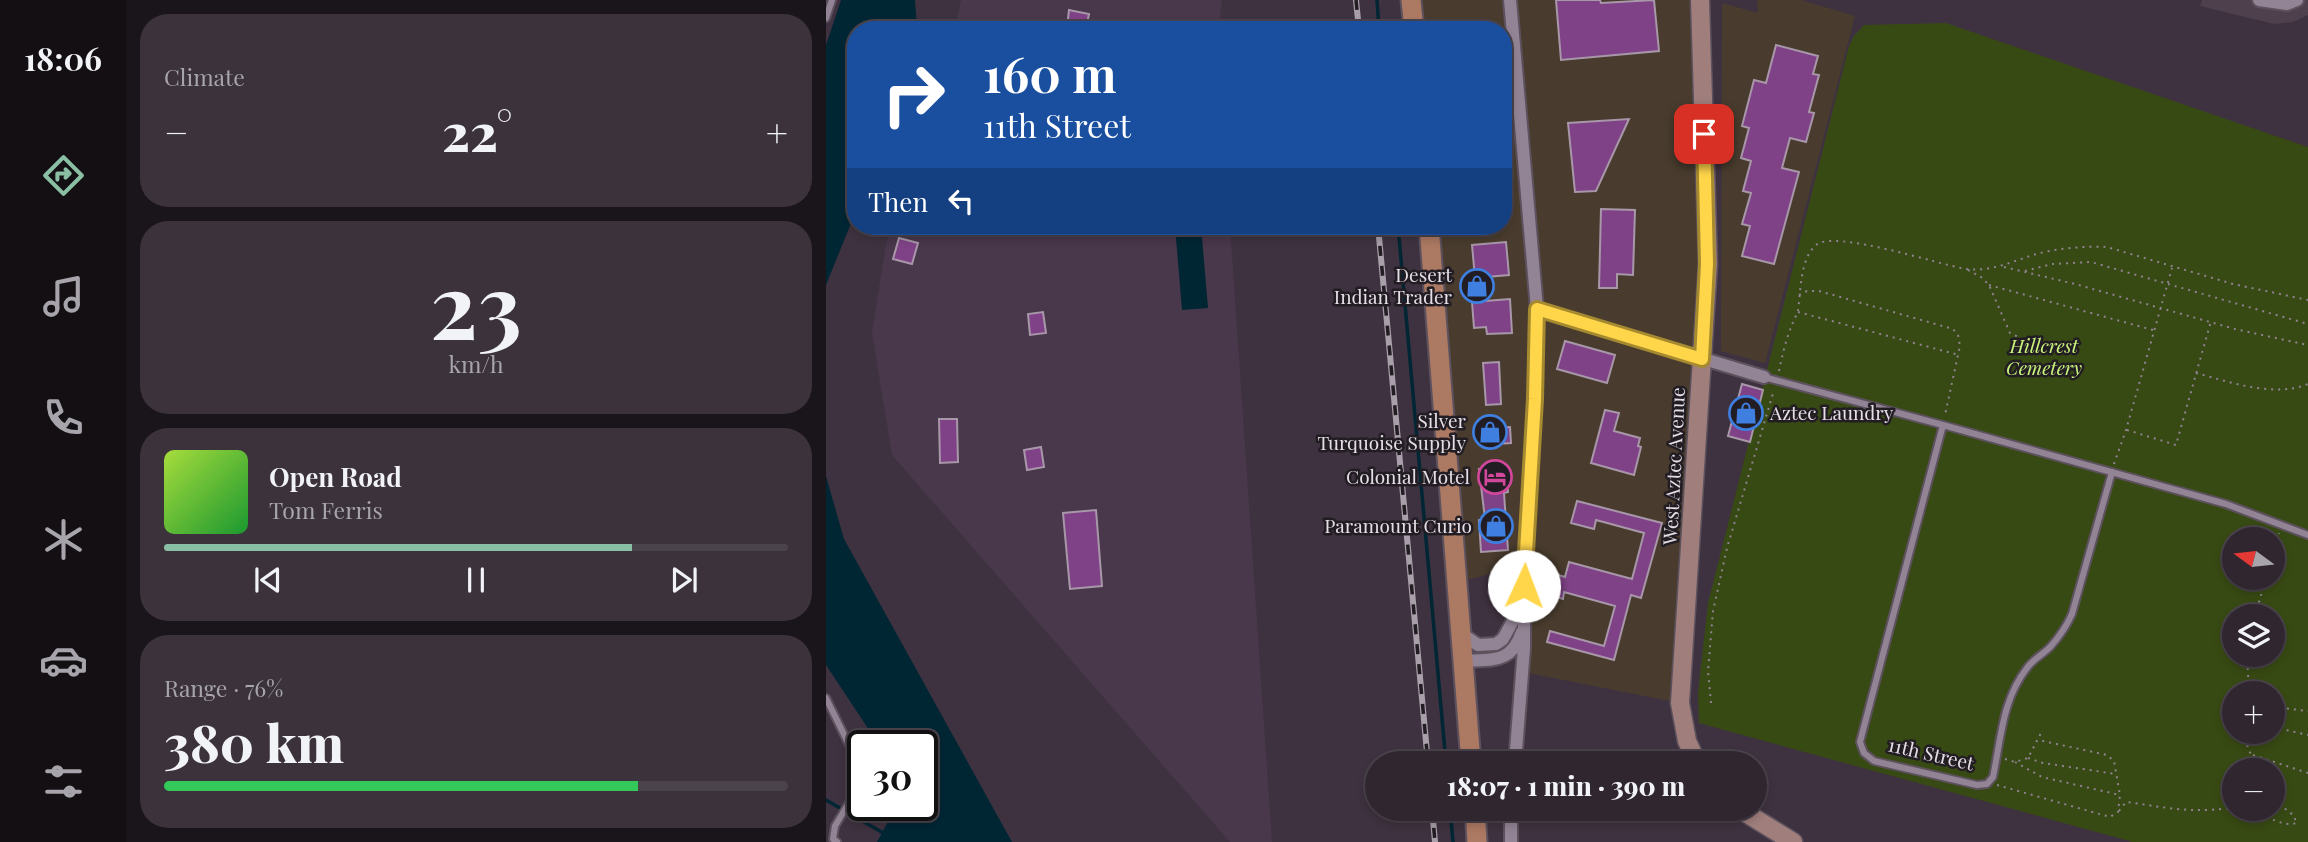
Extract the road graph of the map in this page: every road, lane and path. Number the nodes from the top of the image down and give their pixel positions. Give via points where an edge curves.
1 (832, 0) edge
2 (1412, 0) edge
3 (1510, 0) edge
4 (1700, 0) edge
5 (2259, 0) edge
6 (2297, 0) edge
7 (826, 18) edge
8 (1413, 21) edge
9 (1512, 21) edge
10 (1512, 23) edge
11 (1430, 235) edge
12 (2001, 266) junction
13 (2172, 267) junction
14 (1967, 269) junction
15 (2024, 272) junction
16 (2168, 283) junction
17 (1989, 285) junction
18 (1798, 295) junction
19 (2308, 300) edge
20 (2161, 307) junction
21 (1537, 309) junction
22 (1797, 312) junction
23 (2211, 321) junction
24 (2308, 324) edge
25 (2155, 330) junction
26 (2035, 345) dead end
27 (2308, 345) edge
28 (1959, 355) junction
29 (1702, 359) junction
30 (2196, 373) junction
31 (1770, 379) junction
32 (2308, 384) edge
33 (1943, 425) junction
34 (2126, 430) junction
35 (2112, 472) junction
36 (2281, 525) joint
37 (2308, 535) edge
38 (1525, 566) junction
39 (1460, 624) junction
40 (1524, 625) junction
41 (1463, 662) junction
42 (826, 698) edge
43 (1711, 703) dead end
44 (2285, 708) edge
45 (2308, 711) edge
46 (2285, 730) edge
47 (2041, 733) dead end
48 (2308, 735) edge
49 (2038, 740) junction
50 (2248, 744) edge
51 (1470, 751) edge
52 (1516, 751) edge
53 (1692, 751) edge
54 (2253, 755) junction
55 (1998, 757) junction
56 (2028, 758) junction
57 (2254, 758) edge
58 (2015, 762) junction
59 (2308, 773) edge
60 (2117, 774) junction
61 (1987, 784) junction
62 (2120, 795) junction
63 (2285, 809) edge
64 (2222, 810) edge
65 (2118, 812) junction
66 (1476, 821) edge
67 (1511, 821) edge
68 (1759, 821) edge
69 (2278, 821) edge
70 (837, 842) edge
71 (1477, 842) edge
72 (1511, 842) edge
73 (1793, 842) edge

1 - 7 lane
2 - 8 main road
3 - 9 street
4 - 29 main road, West Aztec Avenue via 1707,264
5 - 6 street via 2287,4
10 - 21 street
11 - 39 main road
12 - 13 path via 2035,254 2090,246 2125,251
12 - 14 path
12 - 15 path
13 - 16 path
13 - 19 path
14 - 17 path
14 - 18 path via 1891,250 1820,242 1807,260
15 - 16 path via 2052,264 2091,262
15 - 20 path
16 - 20 path
16 - 24 path
17 - 25 path
17 - 26 path via 2010,333
18 - 22 path
18 - 28 path via 1819,291 1953,329 1958,335
20 - 23 path
20 - 25 path
21 - 29 street
21 - 38 street
22 - 28 path
22 - 31 path
23 - 27 path
23 - 30 path
25 - 34 path
28 - 33 path
29 - 31 street
29 - 53 main road, West Aztec Avenue via 1680,703
30 - 32 path via 2288,390
30 - 34 path via 2176,445
31 - 33 lane
31 - 43 path via 1715,601 1708,671
33 - 35 lane
33 - 61 lane, 11th Street via 1860,742 1874,761
34 - 35 path
35 - 36 lane
35 - 55 lane, 11th Street via 2073,614 2052,646 2029,665 2015,685 2005,711
36 - 37 lane
38 - 39 street via 1516,615 1503,639 1478,645 1465,636
38 - 40 street
39 - 41 main road
40 - 41 street via 1507,656
40 - 52 street
41 - 51 main road
42 - 70 lane via 861,769 861,783 835,826 833,839
44 - 45 path
46 - 48 path
47 - 49 path
49 - 56 path
49 - 60 path via 2107,755
50 - 54 path
54 - 57 path
54 - 59 path
55 - 58 path
55 - 61 lane, 11th Street
56 - 58 path
56 - 60 path
58 - 62 path via 2042,777
60 - 62 path
61 - 65 path via 2110,817
62 - 65 path
63 - 69 path via 2297,823
64 - 65 path via 2126,802
66 - 71 main road
67 - 72 street
68 - 73 main road

